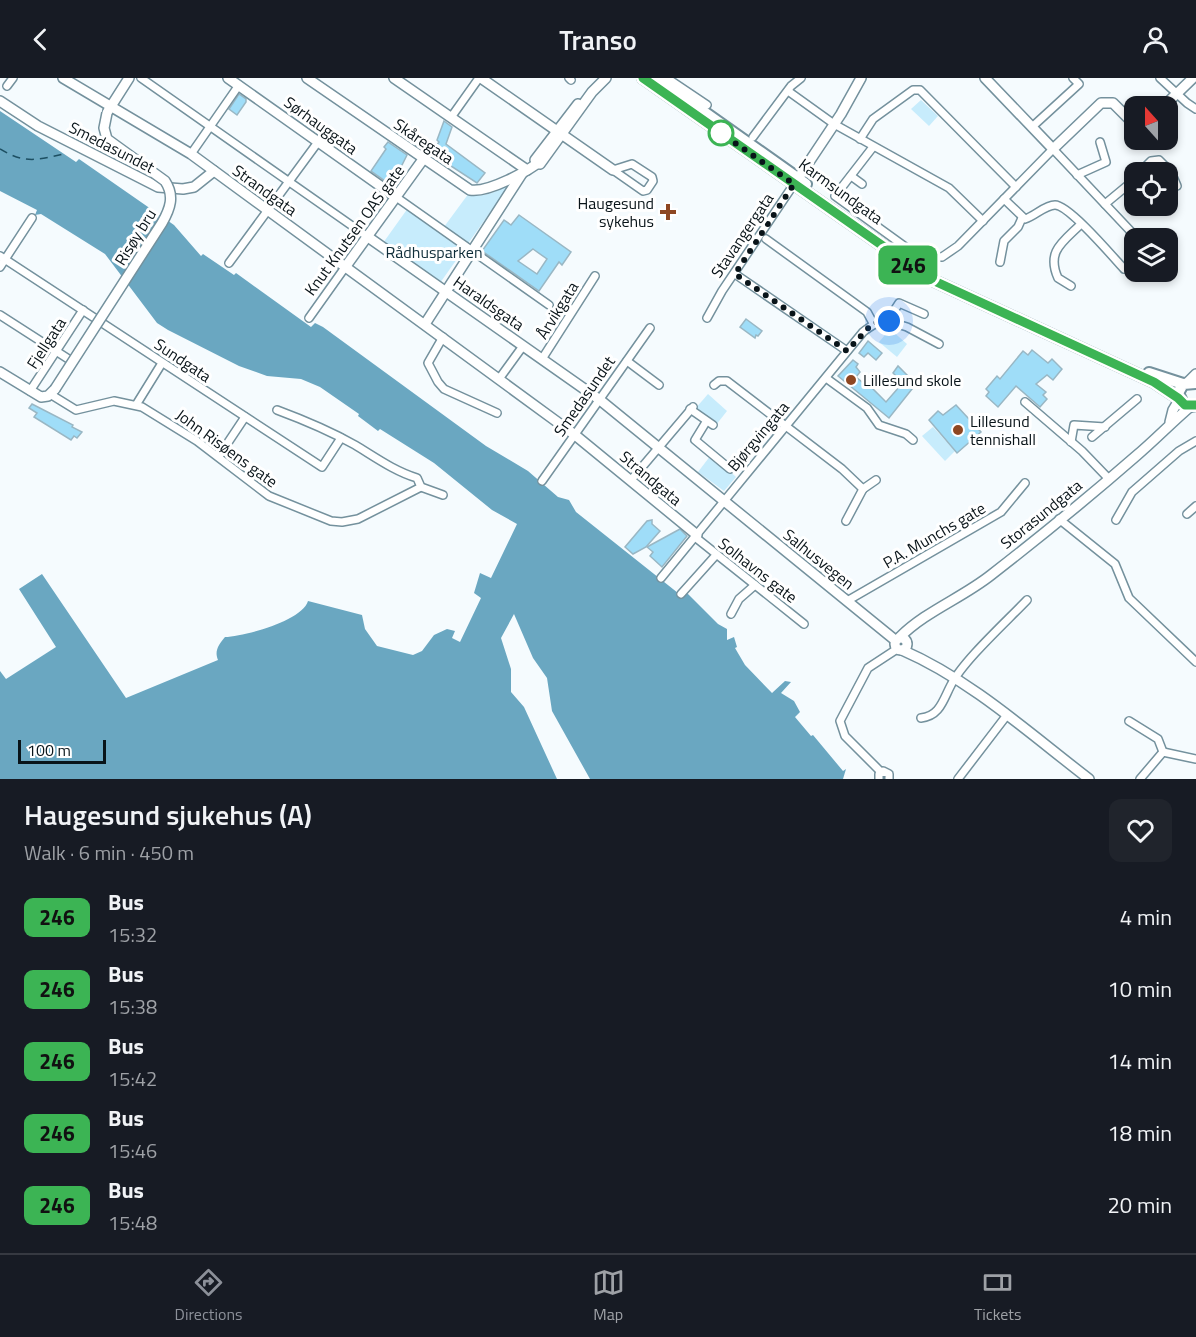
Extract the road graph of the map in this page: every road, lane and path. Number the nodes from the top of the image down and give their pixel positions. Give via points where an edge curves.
1 (13, 78) edge
2 (63, 78) edge
3 (129, 78) edge
4 (141, 78) edge
5 (228, 78) edge
6 (307, 78) edge
7 (394, 78) edge
8 (480, 78) edge
9 (598, 78) edge
10 (606, 78) edge
11 (643, 78) edge
12 (656, 78) edge
13 (667, 78) edge
14 (861, 78) edge
15 (985, 78) edge
16 (1073, 78) edge
17 (1160, 78) edge
18 (1192, 78) edge
19 (795, 80) edge
20 (242, 82) edge
21 (7, 87) dead end
22 (788, 91) junction
23 (1177, 94) junction
24 (0, 101) edge
25 (707, 105) dead end
26 (1196, 109) edge
27 (109, 110) junction
28 (1124, 114) edge
29 (452, 116) junction
30 (834, 124) junction
31 (210, 127) junction
32 (1032, 127) junction
33 (559, 132) junction
34 (753, 137) dead end
35 (860, 139) junction
36 (318, 142) junction
37 (1100, 142) dead end
38 (873, 147) junction
39 (1053, 149) junction
40 (191, 154) junction
41 (424, 158) junction
42 (543, 159) junction
43 (527, 170) junction
44 (613, 170) junction
45 (214, 171) junction
46 (1077, 175) junction
47 (851, 176) junction
48 (289, 181) junction
49 (796, 181) junction
50 (518, 183) junction
51 (862, 184) dead end
52 (1016, 187) junction
53 (1124, 188) edge
54 (396, 197) junction
55 (1004, 200) junction
56 (1105, 204) junction
57 (268, 210) junction
58 (32, 218) dead end
59 (1022, 218) junction
60 (983, 221) junction
61 (1081, 224) junction
62 (1128, 228) edge
63 (368, 237) junction
64 (766, 239) dead end
65 (473, 252) junction
66 (2, 258) edge
67 (1000, 262) dead end
68 (229, 263) dead end
69 (346, 266) junction
70 (0, 267) edge
71 (1124, 269) dead end
72 (735, 274) junction
73 (595, 276) dead end
74 (1071, 286) dead end
75 (447, 291) junction
76 (549, 305) dead end
77 (83, 310) junction
78 (924, 314) dead end
79 (0, 315) edge
80 (309, 318) dead end
81 (707, 318) dead end
82 (884, 320) junction
83 (873, 323) junction
84 (425, 324) junction
85 (650, 328) dead end
86 (443, 337) junction
87 (939, 344) dead end
88 (523, 346) junction
89 (847, 351) junction
90 (56, 352) junction
91 (542, 359) junction
92 (70, 360) dead end
93 (627, 362) junction
94 (162, 363) junction
95 (0, 372) edge
96 (826, 378) junction
97 (499, 379) junction
98 (1191, 380) edge
99 (659, 385) dead end
100 (714, 385) dead end
101 (30, 391) junction
102 (52, 392) junction
103 (1137, 399) dead end
104 (1179, 399) junction
105 (600, 400) junction
106 (1025, 402) dead end
107 (136, 405) junction
108 (1195, 405) edge
109 (277, 411) dead end
110 (497, 413) dead end
111 (245, 417) junction
112 (1170, 422) junction
113 (786, 426) junction
114 (1105, 427) junction
115 (575, 435) junction
116 (1092, 437) dead end
117 (341, 438) junction
118 (913, 440) dead end
119 (1196, 441) edge
120 (1071, 442) junction
121 (658, 447) junction
122 (219, 456) junction
123 (730, 469) dead end
124 (1109, 478) junction
125 (631, 480) junction
126 (876, 480) dead end
127 (542, 481) dead end
128 (1025, 483) dead end
129 (421, 487) junction
130 (863, 489) junction
131 (443, 495) dead end
132 (724, 501) junction
133 (1196, 507) edge
134 (1187, 514) dead end
135 (1059, 519) junction
136 (1116, 520) dead end
137 (846, 521) dead end
138 (696, 536) junction
139 (716, 555) junction
140 (661, 578) dead end
141 (755, 585) junction
142 (681, 594) dead end
143 (1027, 600) dead end
144 (847, 601) junction
145 (731, 614) dead end
146 (804, 624) dead end
147 (901, 644) junction
148 (1196, 650) edge
149 (1190, 656) junction
150 (1196, 662) edge
151 (956, 678) junction
152 (1007, 716) junction
153 (921, 718) dead end
154 (1129, 721) dead end
155 (1163, 752) junction
156 (1196, 759) edge
157 (880, 775) edge
158 (889, 779) edge
159 (958, 779) edge
160 (1089, 779) edge
161 (1140, 779) edge

1 - 21 street
2 - 27 street, Strandgata
3 - 27 street
4 - 31 street, Haraldsgata
5 - 20 street, Sørhauggata
6 - 41 street, Skåregata
7 - 29 street
8 - 29 street
8 - 33 street
9 - 33 street
10 - 33 street
11 - 49 main road, Karmsundgata
12 - 49 main road, Karmsundgata
13 - 25 street
14 - 30 street, Stavangergata
15 - 32 street
16 - 32 street via 1079,84
17 - 23 street
18 - 23 street
19 - 22 street
20 - 31 street
20 - 36 street, Sørhauggata
22 - 30 street
22 - 34 street
23 - 26 street
24 - 45 street, Smedasundet via 38,126 158,187 194,187
27 - 40 street, Strandgata
27 - 102 street, Risøy bru, bridge via 104,128 107,139 165,181 170,206
28 - 39 street via 1113,103 1101,103
29 - 43 street
30 - 35 street
30 - 49 street, Stavangergata
31 - 40 street
31 - 48 street, Haraldsgata
32 - 39 street
33 - 42 street
33 - 43 street
33 - 44 street
35 - 38 street
35 - 52 street via 873,119 913,90 920,90
36 - 48 street
36 - 54 street, Sørhauggata
37 - 46 street via 1106,162
38 - 47 street
38 - 60 street via 949,188
39 - 46 street
39 - 52 street
40 - 45 street, Strandgata
41 - 43 street, Skåregata via 476,191
41 - 54 street, Knut Knutsen OAS gate
42 - 43 street
42 - 50 street
43 - 50 street
44 - 44 street via 643,191 653,181 632,164
45 - 57 street, Strandgata
46 - 56 street
47 - 51 street
47 - 60 street via 835,196 918,256 945,256
48 - 57 street
48 - 63 street, Haraldsgata
49 - 72 street, Stavangergata
49 - 98 main road, Karmsundgata via 938,277 1139,369
49 - 104 main road, Karmsundgata via 930,279 1140,375
50 - 65 street
52 - 55 street
53 - 56 street
54 - 63 street, Knut Knutsen OAS gate
54 - 65 street
55 - 59 street
55 - 60 street
56 - 62 street
57 - 68 street
57 - 69 street, Strandgata
58 - 66 street
59 - 61 street via 1055,205
59 - 67 street via 1004,241
61 - 71 street
61 - 74 street via 1053,258 1058,278
63 - 69 street, Knut Knutsen OAS gate
63 - 75 street, Haraldsgata
64 - 83 street via 867,312
65 - 75 street
65 - 76 street
66 - 70 street
66 - 77 street, Sundgata
69 - 80 street, Knut Knutsen OAS gate
69 - 84 street, Strandgata
72 - 81 street, Stavangergata
72 - 89 street
73 - 91 street, Årvikgata
75 - 84 street
75 - 88 street, Haraldsgata
77 - 90 street, Fjellgata
77 - 94 street, Sundgata
78 - 82 street via 899,303
79 - 90 street
82 - 83 street
82 - 87 street
83 - 89 street, Bjørgvingata
84 - 86 street, Strandgata
85 - 93 street, Smedasundet
86 - 97 street, Strandgata
86 - 110 street via 428,363 438,382
88 - 91 street, Haraldsgata
88 - 97 street
89 - 96 street, Bjørgvingata
90 - 92 street
90 - 101 street, Fjellgata
91 - 105 street, Haraldsgata
93 - 99 street
93 - 105 street, Smedasundet
94 - 107 street
94 - 111 street, Sundgata
95 - 101 street
96 - 113 street, Bjørgvingata
96 - 118 street via 867,408 879,425
97 - 115 street, Strandgata
98 - 104 main road via 1179,390
100 - 113 street via 727,381
101 - 102 street via 41,397
102 - 107 street, John Risøens gate via 76,411 114,401
103 - 114 street
104 - 108 main road, Karmsundgata
104 - 112 street, Storasundgata
105 - 115 street, Smedasundet
105 - 121 street, Haraldsgata
106 - 120 street
107 - 122 street, John Risøens gate
108 - 112 street, Storasundgata
109 - 117 street
111 - 117 street, Sundgata via 322,467
111 - 122 street
112 - 124 street, Storasundgata
113 - 130 street
113 - 132 street, Bjørgvingata
114 - 116 street
114 - 120 street via 1074,425
115 - 125 street, Strandgata
115 - 127 street, Smedasundet
117 - 129 street via 402,474 417,478
119 - 136 street via 1132,492
120 - 124 street
121 - 123 street via 692,408 709,423 695,440
121 - 125 street
121 - 132 street, Haraldsgata
122 - 129 street, John Risøens gate via 269,495 331,521 357,519
124 - 135 street, Storasundgata
125 - 138 street, Strandgata
126 - 130 street
128 - 144 street, P.A. Munchs gate via 1001,512
129 - 131 street
130 - 137 street
132 - 138 street, Bjørgvingata
132 - 144 street, Salhusvegen
133 - 134 street
135 - 147 street, Storasundgata via 982,582 924,618
135 - 149 street via 1115,564 1129,598
138 - 139 street, Solhavns gate
138 - 140 street, Bjørgvingata
139 - 141 street, Solhavns gate
139 - 142 street
141 - 145 street via 739,599
141 - 146 street, Solhavns gate
143 - 151 street
144 - 147 street, Salhusvegen
147 - 151 street, Salhusvegen
147 - 157 street via 868,668 840,721 845,736
148 - 149 street
149 - 150 street
151 - 152 street, Salhusvegen
151 - 153 street via 940,707 930,717
152 - 159 street
152 - 160 street, Salhusvegen
154 - 155 street via 1158,739
155 - 156 street
155 - 161 street
157 - 158 street via 889,774

